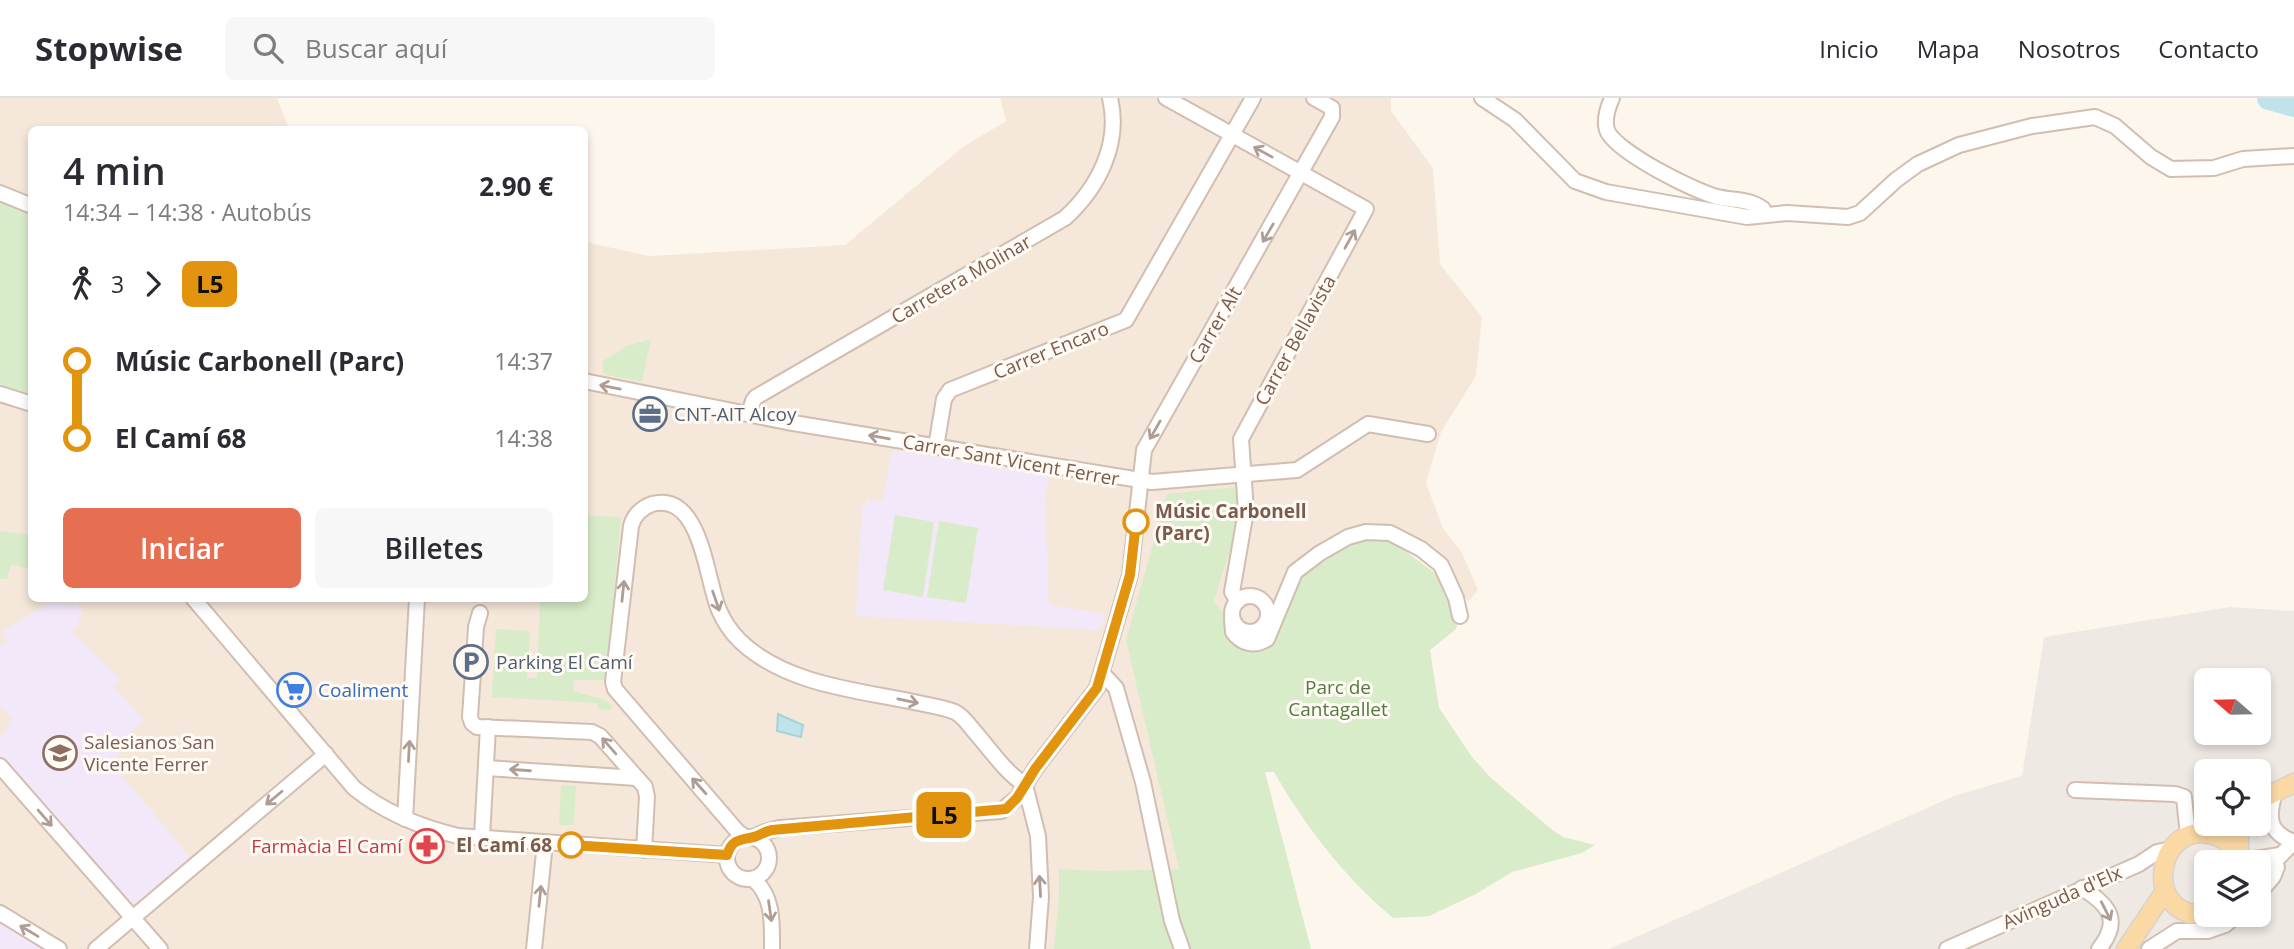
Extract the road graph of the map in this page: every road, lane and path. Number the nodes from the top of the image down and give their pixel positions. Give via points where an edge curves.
1 (1111, 98) edge
2 (1166, 98) edge
3 (1253, 98) edge
4 (1314, 98) edge
5 (1482, 98) edge
6 (1612, 98) edge
7 (1232, 135) junction
8 (2294, 156) edge
9 (1301, 173) junction
10 (0, 193) edge
11 (28, 204) edge
12 (1765, 215) junction
13 (588, 382) edge
14 (0, 394) edge
15 (28, 403) edge
16 (749, 414) junction
17 (1428, 434) dead end
18 (936, 447) junction
19 (1243, 475) junction
20 (1140, 481) junction
21 (1238, 601) junction
22 (196, 602) edge
23 (417, 602) edge
24 (480, 613) dead end
25 (1460, 615) dead end
26 (1232, 619) junction
27 (1102, 673) junction
28 (488, 727) junction
29 (326, 754) junction
30 (0, 766) edge
31 (486, 768) junction
32 (637, 778) junction
33 (2294, 783) edge
34 (1025, 785) junction
35 (2075, 790) dead end
36 (2271, 794) edge
37 (1001, 811) junction
38 (2271, 818) edge
39 (405, 819) junction
40 (1035, 823) junction
41 (2194, 835) edge
42 (2188, 836) junction
43 (2223, 836) edge
44 (482, 837) junction
45 (749, 837) junction
46 (2294, 842) edge
47 (545, 843) junction
48 (2172, 849) junction
49 (643, 850) junction
50 (2234, 850) edge
51 (727, 855) junction
52 (2280, 855) junction
53 (2271, 856) edge
54 (2140, 863) junction
55 (2271, 864) edge
56 (2162, 872) junction
57 (753, 879) junction
58 (2271, 879) edge
59 (2082, 888) junction
60 (2165, 891) junction
61 (2181, 909) junction
62 (0, 913) edge
63 (2194, 915) edge
64 (132, 918) junction
65 (2143, 927) junction
66 (2218, 927) edge
67 (59, 949) edge
68 (96, 949) edge
69 (160, 949) edge
70 (534, 949) edge
71 (772, 949) edge
72 (1037, 949) edge
73 (1182, 949) edge
74 (1947, 949) edge
75 (2099, 949) edge
76 (2126, 949) edge
77 (2149, 949) edge

1 - 16 street, Carretera Molinar via 1113,134 1105,163 1082,202 1065,218 768,390 752,401
2 - 7 street
3 - 7 street
4 - 9 street, Carrer Alt via 1334,112
5 - 12 street via 1515,120 1575,181 1606,192 1747,217
6 - 12 street via 1607,129 1616,143 1675,180 1718,198 1749,201
9 -> 7 street
7 - 18 street, Carrer Encaro via 1126,320 950,390 944,399
8 - 12 street via 2243,159 2214,168 2171,169 2115,126 2095,117 2032,126 1959,145 1918,164 1860,213 1848,217
19 -> 9 street, Carrer Bellavista via 1241,439 1366,209
9 -> 20 street, Carrer Alt via 1144,450
10 - 11 street
16 -> 13 street, Carrer Sant Vicent Ferrer
14 - 15 street
18 -> 16 street, Carrer Sant Vicent Ferrer
17 - 19 street, Carrer Sant Vicent Ferrer via 1368,424 1297,470
18 - 20 street, Carrer Sant Vicent Ferrer
19 - 20 street, Carrer Sant Vicent Ferrer
19 - 21 street, Carrer Bellavista via 1246,511 1232,592
20 - 27 street, Carrer Alt via 1130,575
21 - 26 street
21 - 26 street via 1258,598 1266,607 1267,620 1249,632 1238,628
22 - 29 street
39 -> 23 street
24 - 28 street via 475,627 470,717 477,727
25 - 26 street via 1441,565 1390,533 1366,532 1348,537 1295,572 1267,639 1255,644 1242,641 1233,632
27 - 34 street, Carrer Alt via 1091,698
27 - 73 street via 1116,688
28 - 31 street
32 -> 28 street via 592,732
29 - 39 street via 363,795
29 -> 64 street
30 -> 64 street
32 -> 31 street
31 - 44 street
32 - 49 street via 647,797
33 - 36 main road
34 - 37 street, Carrer Alt
34 - 40 street
45 -> 34 street via 738,832 615,689 631,526 636,515 653,504 674,506 692,524 718,610 740,642 779,666 821,683 957,713
35 - 42 street via 2184,797
37 - 40 street via 1023,814
37 - 45 street via 780,828
38 - 46 street via 2283,837
39 - 44 street via 435,831
72 -> 40 street via 1041,897
41 - 42 main road
42 - 48 main road
43 - 50 main road
44 - 47 street
45 - 51 street via 733,843
45 - 57 street via 764,844 769,859 765,871
46 - 52 street
47 - 49 street
70 -> 47 street
48 - 54 street, Avinguda d'Elx
48 - 56 main road
49 - 51 street
51 - 57 street via 732,873
52 - 53 street
52 - 55 street
52 - 58 street
54 - 56 street, Avinguda d'Elx
54 - 59 street, Avinguda d'Elx
56 - 60 main road
57 -> 71 street via 767,894
59 - 74 street, Avinguda d'Elx
59 -> 75 street via 2109,912 2110,929
60 - 61 main road
60 - 65 main road
61 - 63 main road
61 - 65 main road
67 -> 62 street
64 - 68 street
64 - 69 street
65 - 76 main road
66 - 77 street via 2177,931

